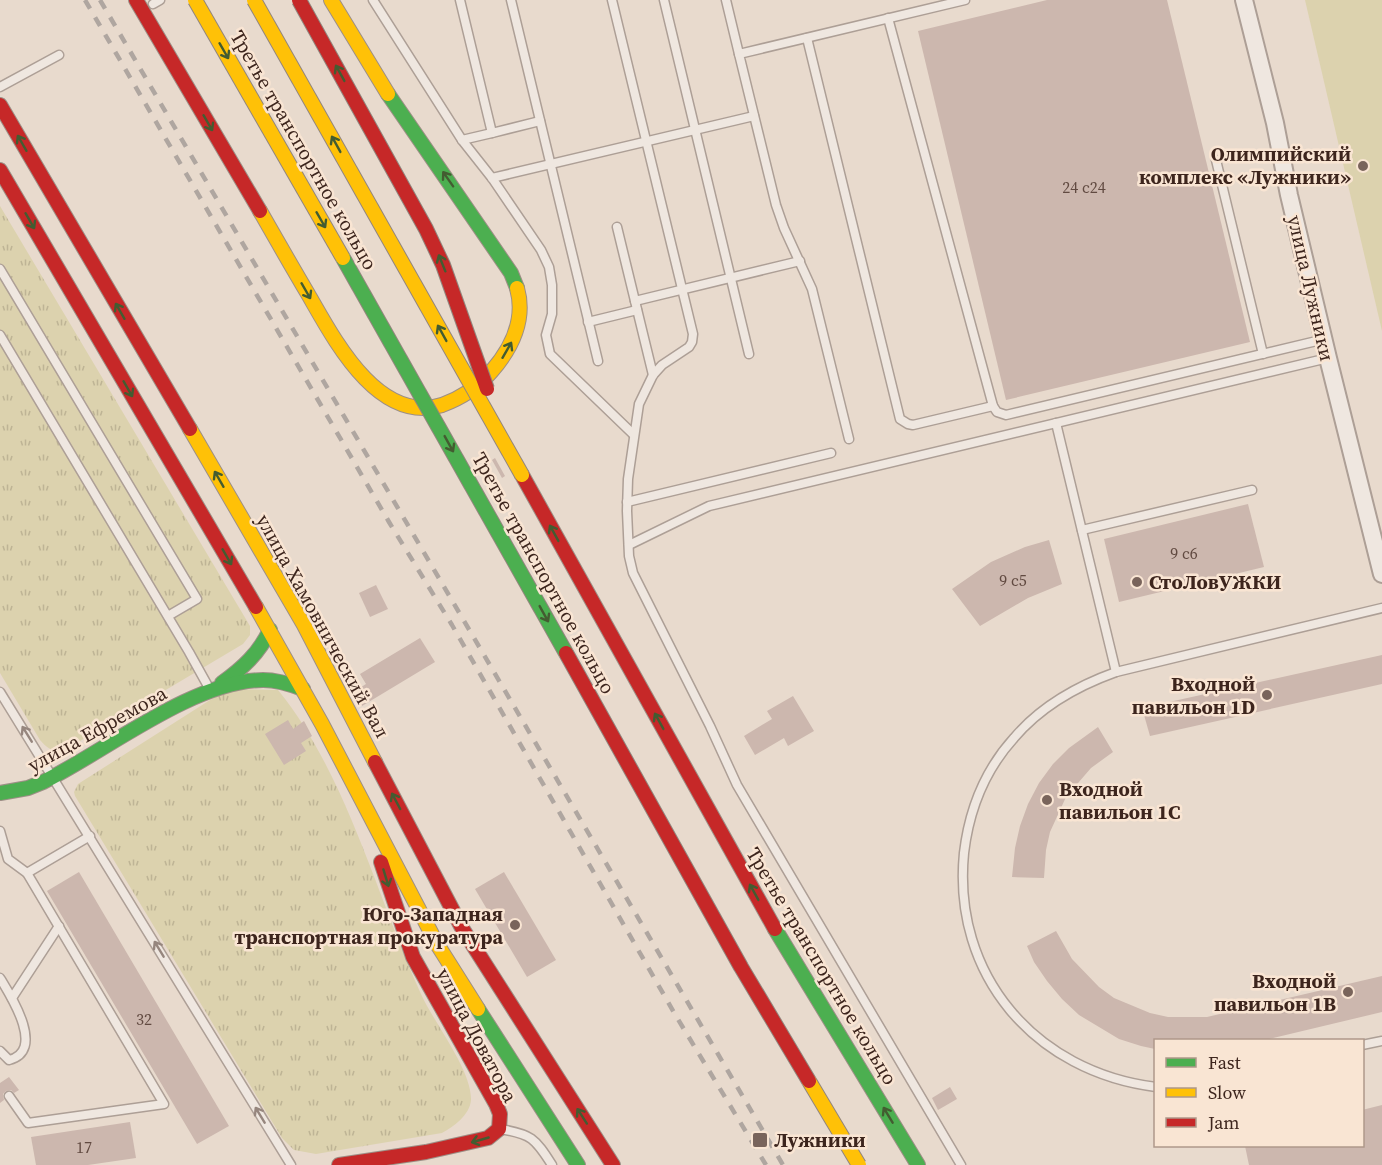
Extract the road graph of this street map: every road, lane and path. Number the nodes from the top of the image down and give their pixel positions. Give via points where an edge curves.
1 (136, 0) edge
2 (195, 0) edge
3 (254, 0) edge
4 (299, 0) edge
5 (331, 0) edge
6 (373, 0) edge
7 (460, 0) edge
8 (511, 0) edge
9 (612, 0) edge
10 (664, 0) edge
11 (726, 0) edge
12 (965, 0) edge
13 (1244, 0) edge
14 (888, 18) junction
15 (807, 38) junction
16 (739, 54) junction
17 (59, 55) dead end
18 (0, 87) edge
19 (0, 105) edge
20 (754, 116) junction
21 (540, 121) junction
22 (695, 130) junction
23 (492, 133) junction
24 (462, 140) junction
25 (646, 141) junction
26 (1216, 160) dead end
27 (550, 164) junction
28 (0, 170) edge
29 (492, 178) junction
30 (617, 226) dead end
31 (800, 261) junction
32 (0, 269) edge
33 (731, 278) junction
34 (682, 290) junction
35 (635, 301) junction
36 (638, 310) junction
37 (588, 322) junction
38 (0, 335) edge
39 (1325, 339) junction
40 (749, 354) dead end
41 (1263, 354) junction
42 (1328, 358) junction
43 (598, 361) dead end
44 (653, 375) junction
45 (993, 406) junction
46 (1056, 423) junction
47 (633, 434) junction
48 (849, 439) dead end
49 (831, 453) dead end
50 (522, 475) junction
51 (1252, 490) dead end
52 (627, 502) junction
53 (1082, 530) junction
54 (628, 545) junction
55 (1382, 574) edge
56 (291, 602) junction
57 (1382, 608) edge
58 (168, 616) junction
59 (270, 630) junction
60 (279, 646) junction
61 (1116, 672) junction
62 (230, 686) junction
63 (303, 689) junction
64 (210, 691) junction
65 (0, 692) edge
66 (53, 777) junction
67 (0, 793) edge
68 (363, 802) junction
69 (0, 831) edge
70 (90, 836) junction
71 (27, 873) junction
72 (59, 926) junction
73 (0, 978) edge
74 (12, 998) junction
75 (1382, 1041) edge
76 (1364, 1046) edge
77 (0, 1051) edge
78 (1154, 1087) edge
79 (9, 1096) dead end
80 (499, 1129) junction
81 (291, 1165) edge
82 (339, 1165) edge
83 (552, 1165) edge
84 (578, 1165) edge
85 (613, 1165) edge
86 (859, 1165) edge
87 (918, 1165) edge
88 (961, 1165) edge

1 -> 5 main road via 338,345 368,382 397,402 424,409 453,402 482,381 509,349 518,325 518,289 512,273 387,93
2 -> 86 main road, Третье транспортное кольцо, bridge via 424,398 741,967
50 -> 3 main road, Третье транспортное кольцо, bridge
50 -> 4 main road, bridge via 443,265
6 - 24 lane
7 - 23 lane
8 - 21 lane
9 - 25 lane
10 - 22 lane
11 - 16 lane
12 - 14 lane
13 - 39 street, улица Лужники
14 - 15 lane
14 - 45 lane
15 - 16 lane
15 - 45 lane via 900,419 913,425
16 - 20 lane
17 - 18 lane
56 -> 19 main road, улица Хамовнический Вал
20 - 22 lane
20 - 31 lane via 776,206
21 - 23 lane
21 - 27 lane
22 - 25 lane
22 - 33 lane
23 - 24 lane
24 - 29 lane
25 - 27 lane
25 - 34 lane
26 - 41 lane
27 - 29 lane
27 - 37 lane
28 -> 59 main road
29 - 47 lane via 549,267 553,297 546,335 550,354
30 - 35 lane
31 - 33 lane
31 - 48 lane via 812,289
32 - 58 lane via 197,599
33 - 34 lane
33 - 40 lane
34 - 35 lane
34 - 44 lane via 692,342
35 - 36 lane
36 - 37 lane
36 - 44 lane
37 - 43 lane
38 - 58 lane
39 - 41 lane
39 - 42 street, улица Лужники
41 - 45 lane via 1006,415
42 - 46 lane
42 - 55 street, улица Лужники
44 - 47 lane via 639,404
46 - 53 lane
46 - 54 lane via 709,506
47 - 52 lane
49 - 52 lane
87 -> 50 main road, Третье транспортное кольцо via 783,943
51 - 53 lane
52 - 54 lane
53 - 61 lane
54 - 88 lane via 633,573 736,785
56 - 60 main road, улица Ефремова
85 -> 56 main road, улица Хамовнический Вал via 462,928
57 - 61 lane
58 - 64 lane
59 - 60 main road
59 - 64 main road, улица Ефремова via 249,664
60 - 62 main road, улица Ефремова via 271,657
60 - 63 main road
61 - 78 lane via 1084,684 1039,713 998,759 983,784 966,832 963,904 981,965 1022,1023 1056,1052 1080,1066 1131,1084
62 - 63 main road, улица Ефремова via 262,680 286,682
62 - 64 main road, улица Ефремова
63 - 68 main road
64 - 66 main road, улица Ефремова
66 -> 65 lane
66 - 67 main road, улица Ефремова via 32,787
66 - 70 lane
68 -> 80 main road, улица Доватора via 413,957 496,1104
68 - 84 main road via 436,944
69 - 71 lane via 8,859
70 - 71 lane
81 -> 70 lane
71 - 72 lane
72 - 74 lane
72 - 79 lane via 164,1104 27,1123
73 - 74 lane
74 - 77 lane via 27,1039 15,1059 9,1060
75 - 76 lane
80 -> 82 main road, улица Доватора via 488,1138 426,1152
80 - 83 lane via 531,1138

